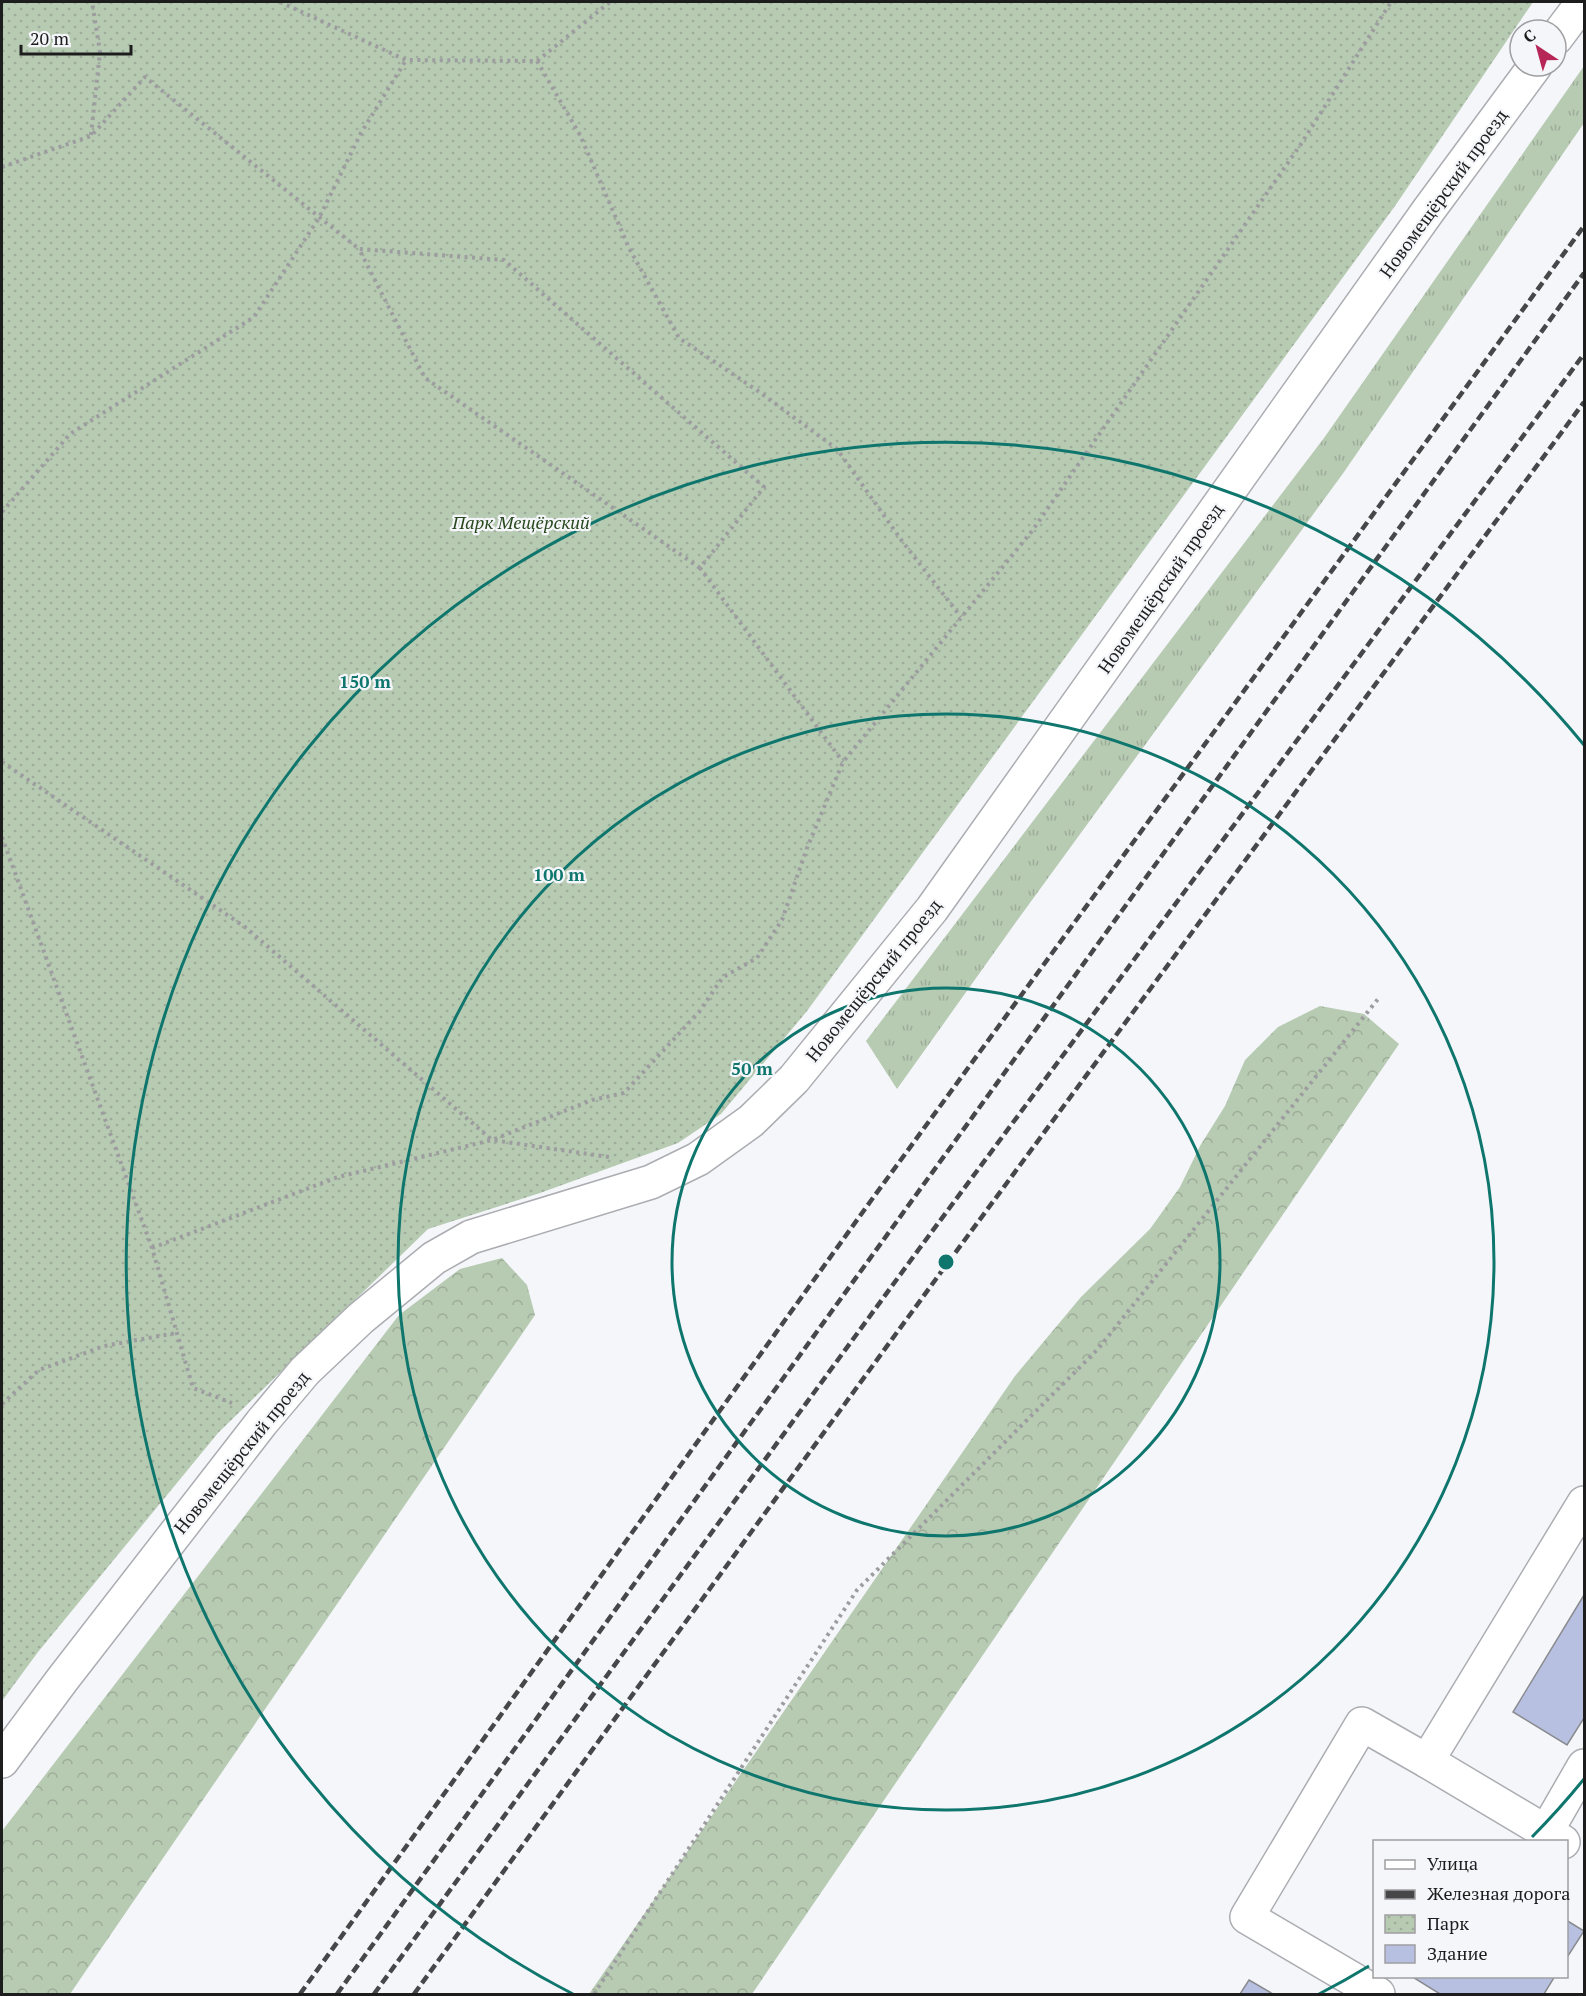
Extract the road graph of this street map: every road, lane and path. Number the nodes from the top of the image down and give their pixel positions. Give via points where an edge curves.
1 (92, 2) edge
2 (280, 2) edge
3 (610, 2) edge
4 (1391, 2) edge
5 (1583, 2) edge
6 (1568, 22) edge
7 (406, 60) junction
8 (537, 60) junction
9 (1526, 78) edge
10 (91, 136) junction
11 (2, 167) edge
12 (319, 218) junction
13 (359, 249) junction
14 (2, 512) edge
15 (700, 568) junction
16 (962, 617) junction
17 (2, 762) edge
18 (843, 762) junction
19 (2, 837) edge
20 (1378, 999) dead end
21 (492, 1140) junction
22 (651, 1182) junction
23 (152, 1248) junction
24 (176, 1333) junction
25 (2, 1404) edge
26 (262, 1422) junction
27 (1584, 1503) edge
28 (2, 1761) edge
29 (1427, 1761) junction
30 (1584, 1766) edge
31 (1558, 1839) edge
32 (1568, 1845) edge
33 (1584, 1854) edge
34 (594, 1995) edge
35 (1378, 1995) edge

1 - 10 path via 100,52
2 - 7 path
3 - 8 path
4 - 16 path via 1301,144 1038,521
5 - 6 street
7 - 8 path
7 - 12 path via 361,133
8 - 16 path via 580,135 629,248 679,338 837,449
9 - 22 street, Новомещёрский проезд via 932,909 794,1078 751,1121 698,1159
10 - 11 path
10 - 12 path via 145,77
12 - 13 path
12 - 14 path via 254,317 70,434
13 - 15 path via 425,378
13 - 15 path via 504,260 764,487
15 - 18 path
16 - 18 path
17 - 21 path via 245,927
18 - 21 path via 782,920 757,958 723,977 699,1012 624,1093 592,1100
19 - 23 path
20 - 34 path via 1098,1349 857,1590
21 - 22 path via 633,1160
21 - 23 path via 338,1177
22 - 26 street, Новомещёрский проезд via 471,1237 434,1258 305,1371
23 - 24 path
24 - 25 path via 104,1346 39,1370
24 - 26 path via 193,1388 244,1408
26 - 28 street, Новомещёрский проезд
27 - 29 street
29 - 31 street
29 - 35 street via 1362,1724 1247,1917
30 - 31 street
32 - 33 street

